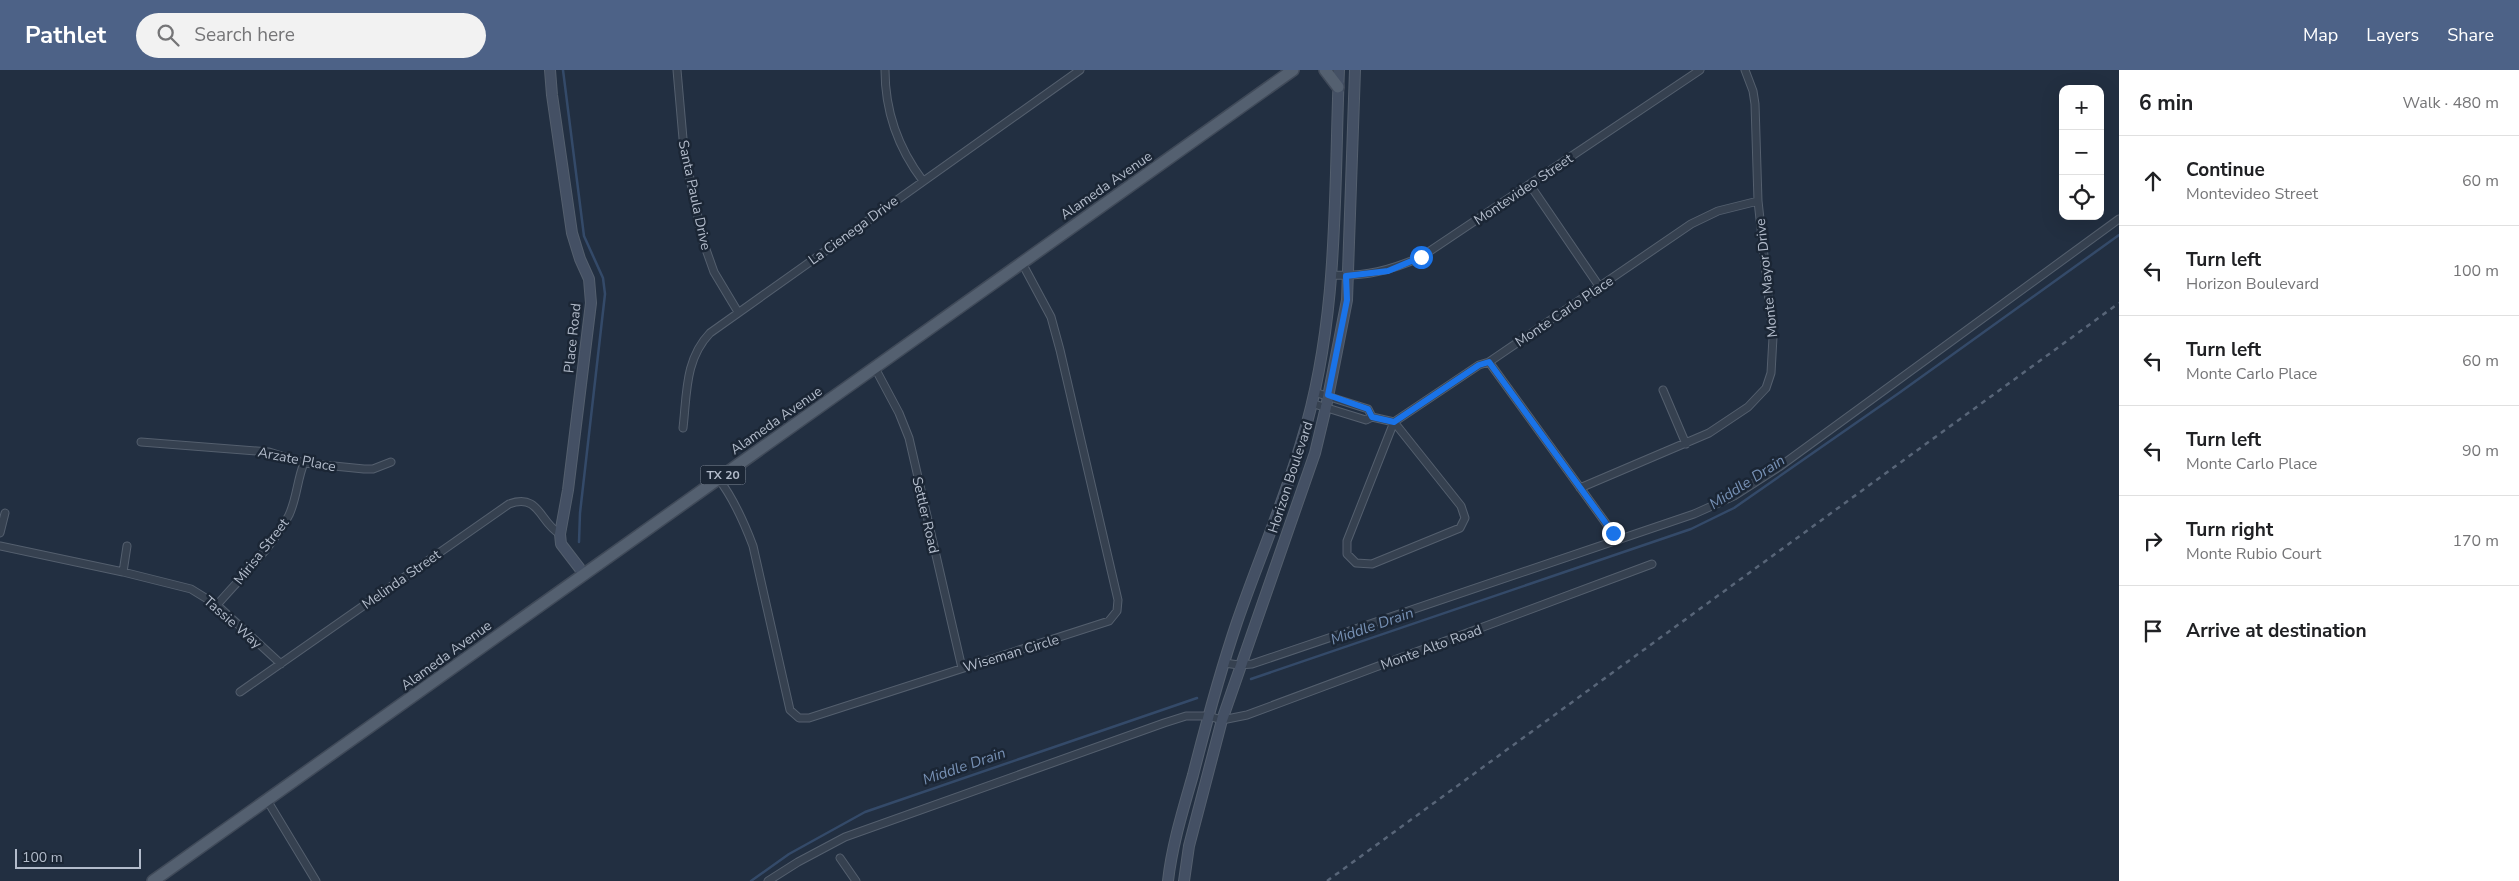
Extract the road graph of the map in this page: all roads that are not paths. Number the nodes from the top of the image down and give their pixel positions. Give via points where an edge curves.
1 (550, 70) edge
2 (677, 70) edge
3 (885, 70) edge
4 (1080, 70) edge
5 (1294, 70) edge
6 (1325, 70) edge
7 (1339, 70) edge
8 (1355, 70) edge
9 (1700, 70) edge
10 (1745, 70) edge
11 (1338, 87) junction
12 (923, 180) junction
13 (1530, 185) junction
14 (1758, 201) junction
15 (2119, 219) edge
16 (1022, 263) junction
17 (1332, 275) junction
18 (1346, 276) junction
19 (1599, 286) junction
20 (738, 312) junction
21 (1489, 362) junction
22 (875, 368) junction
23 (1662, 390) dead end
24 (1314, 392) junction
25 (1328, 395) junction
26 (1311, 403) junction
27 (1326, 407) junction
28 (1372, 417) junction
29 (1394, 422) junction
30 (683, 428) dead end
31 (141, 442) dead end
32 (1686, 444) junction
33 (391, 462) dead end
34 (304, 463) junction
35 (718, 478) junction
36 (1580, 488) junction
37 (5, 513) dead end
38 (0, 533) edge
39 (1613, 533) dead end
40 (560, 534) junction
41 (0, 546) edge
42 (127, 546) dead end
43 (1652, 564) dead end
44 (123, 572) junction
45 (584, 574) junction
46 (217, 605) junction
47 (1224, 663) junction
48 (281, 664) junction
49 (1239, 665) junction
50 (962, 668) junction
51 (240, 692) dead end
52 (1208, 716) junction
53 (1222, 720) junction
54 (267, 800) junction
55 (840, 858) dead end
56 (1184, 878) edge
57 (153, 881) edge
58 (316, 881) edge
59 (768, 881) edge
60 (856, 881) edge
61 (1167, 881) edge

1 - 40 main road, Place Road via 572,233 589,279 591,302
2 - 20 street, Santa Paula Drive via 684,150 703,241 714,272
3 - 12 street via 887,102 897,138
4 - 12 street, La Cienega Drive
5 - 16 main road, Alameda Avenue / TX 20
6 - 11 main road
7 - 11 main road, Horizon Boulevard
8 - 18 main road, Horizon Boulevard
9 - 13 street, Montevideo Street
10 - 14 street, Monte Mayor Drive via 1755,104
11 - 17 main road, Horizon Boulevard
12 - 20 street, La Cienega Drive
13 - 18 street, Montevideo Street via 1421,257 1388,271
13 - 19 street
14 - 19 street, Monte Carlo Place via 1706,216
14 - 32 street, Monte Mayor Drive via 1773,338 1771,374 1766,388 1748,407 1709,434
15 - 49 street via 1779,467 1734,496 1694,514 1252,664
16 - 22 main road, Alameda Avenue / TX 20
16 - 50 street, Wiseman Circle via 1051,316 1118,605 1113,617 1101,625
17 - 18 street, Montevideo Street
17 - 24 main road, Horizon Boulevard
18 - 25 main road, Horizon Boulevard via 1347,300
19 - 21 street, Monte Carlo Place
20 - 30 street, La Cienega Drive via 710,333 696,350 689,368
21 - 29 street, Monte Carlo Place via 1479,365
21 - 36 street
22 - 35 main road, Alameda Avenue / TX 20
22 - 50 street, Settler Road via 909,438
23 - 32 street
24 - 25 street
24 - 26 main road, Horizon Boulevard
25 - 27 main road, Horizon Boulevard
25 - 28 street via 1368,409
26 - 27 street
26 - 47 main road, Horizon Boulevard via 1302,440
27 - 28 street via 1366,420
27 - 49 main road, Horizon Boulevard via 1315,453
28 - 29 street
29 - 29 street via 1461,506 1465,518 1460,528 1452,532 1372,564 1356,563 1347,554 1347,541
31 - 34 street, Arzate Place via 270,452
32 - 36 street, Monte Mayor Drive
33 - 34 street, Arzate Place via 374,469
34 - 46 street, Mirisa Street via 297,493 278,533
35 - 45 main road, Alameda Avenue / TX 20
35 - 50 street, Wiseman Circle via 736,505 753,546 790,710 794,715 809,718
36 - 39 street
37 - 38 street
40 - 45 main road via 561,544
40 - 48 street, Melinda Street via 551,529 536,506 523,501 509,504
41 - 44 street, Tassie Way
42 - 44 street
43 - 53 street, Monte Alto Road via 1247,715
44 - 46 street, Tassie Way via 184,586
45 - 54 main road, Alameda Avenue / TX 20
46 - 48 street, Tassie Way
47 - 49 street
47 - 52 main road, Horizon Boulevard
48 - 51 street, Melinda Street
49 - 53 main road, Horizon Boulevard
52 - 53 street, Monte Alto Road
52 - 59 street, Monte Alto Road via 1186,716 1164,723 845,837
52 - 61 main road, Horizon Boulevard
53 - 56 main road, Horizon Boulevard via 1189,846
54 - 57 main road, Alameda Avenue / TX 20
54 - 58 street
55 - 60 street
56 - 61 main road

